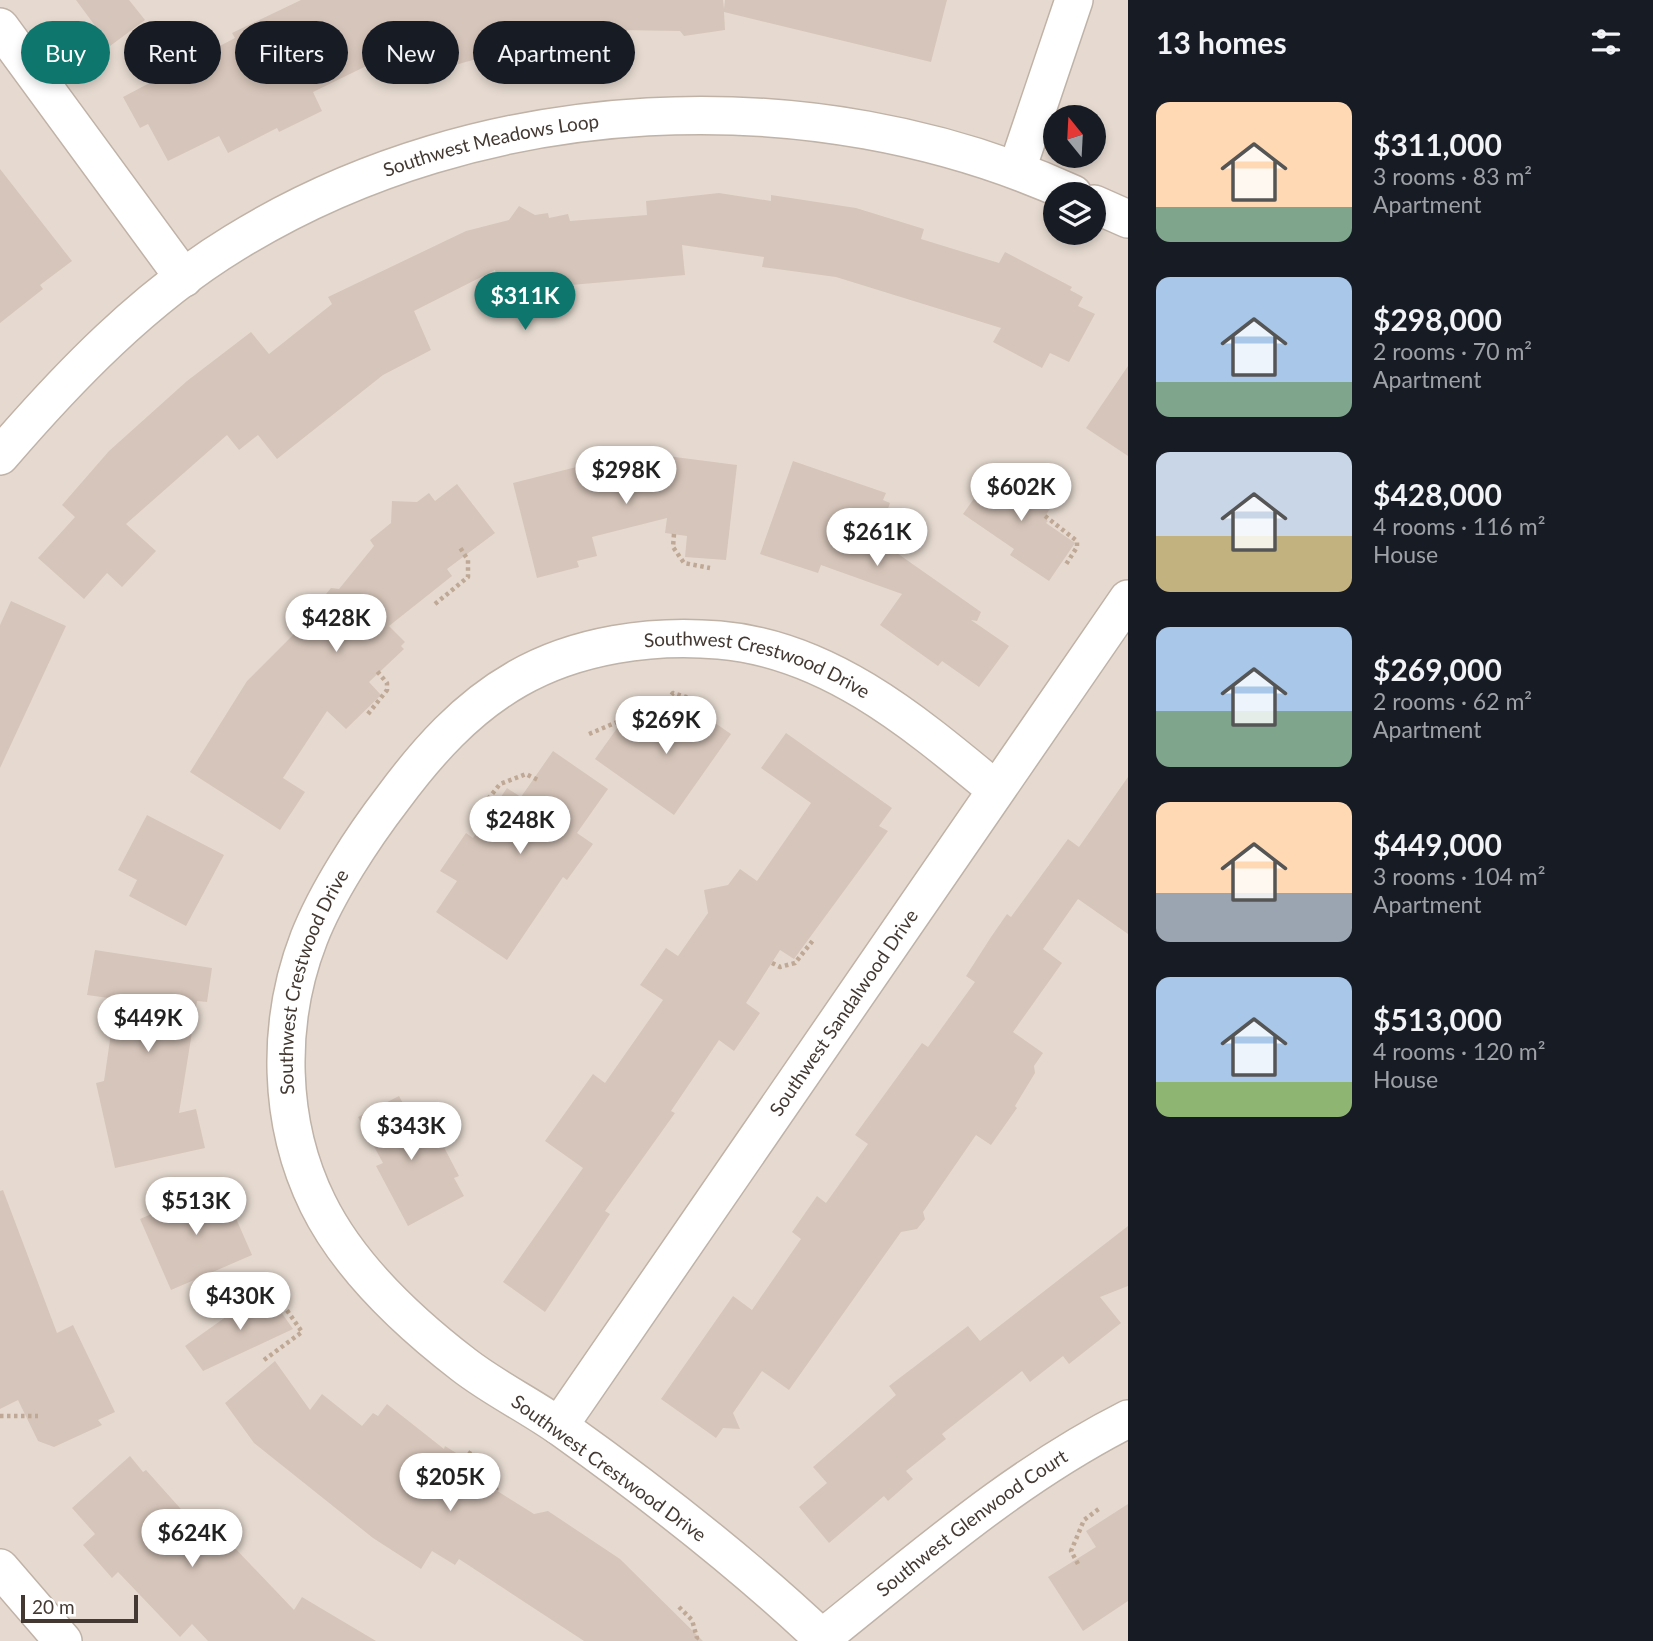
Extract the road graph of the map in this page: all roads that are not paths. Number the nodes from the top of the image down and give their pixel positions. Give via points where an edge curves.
1 (1074, 0) edge
2 (0, 26) edge
3 (1017, 169) junction
4 (1046, 182) edge
5 (1106, 209) edge
6 (1128, 219) edge
7 (184, 278) junction
8 (0, 456) edge
9 (1128, 599) edge
10 (995, 789) junction
11 (1128, 1419) edge
12 (559, 1426) junction
13 (0, 1568) edge
14 (823, 1639) edge
15 (63, 1641) edge

1 - 3 street
2 - 7 street
3 - 4 street, Southwest Meadows Loop
3 - 7 street, Southwest Meadows Loop via 922,141 783,119 715,116 583,122 463,147 385,171 275,221
5 - 6 street
7 - 8 street, Southwest Meadows Loop via 71,378
9 - 10 street, Southwest Sandalwood Drive
10 - 12 street, Southwest Sandalwood Drive
10 - 12 street, Southwest Crestwood Drive via 927,732 811,662 723,640 652,639 619,643 551,663 491,696 437,743 367,832 310,934 289,1015 288,1107 298,1155 339,1242 400,1309 466,1366
11 - 14 street, Southwest Glenwood Court via 999,1497
12 - 14 street, Southwest Crestwood Drive via 670,1508
13 - 15 street

